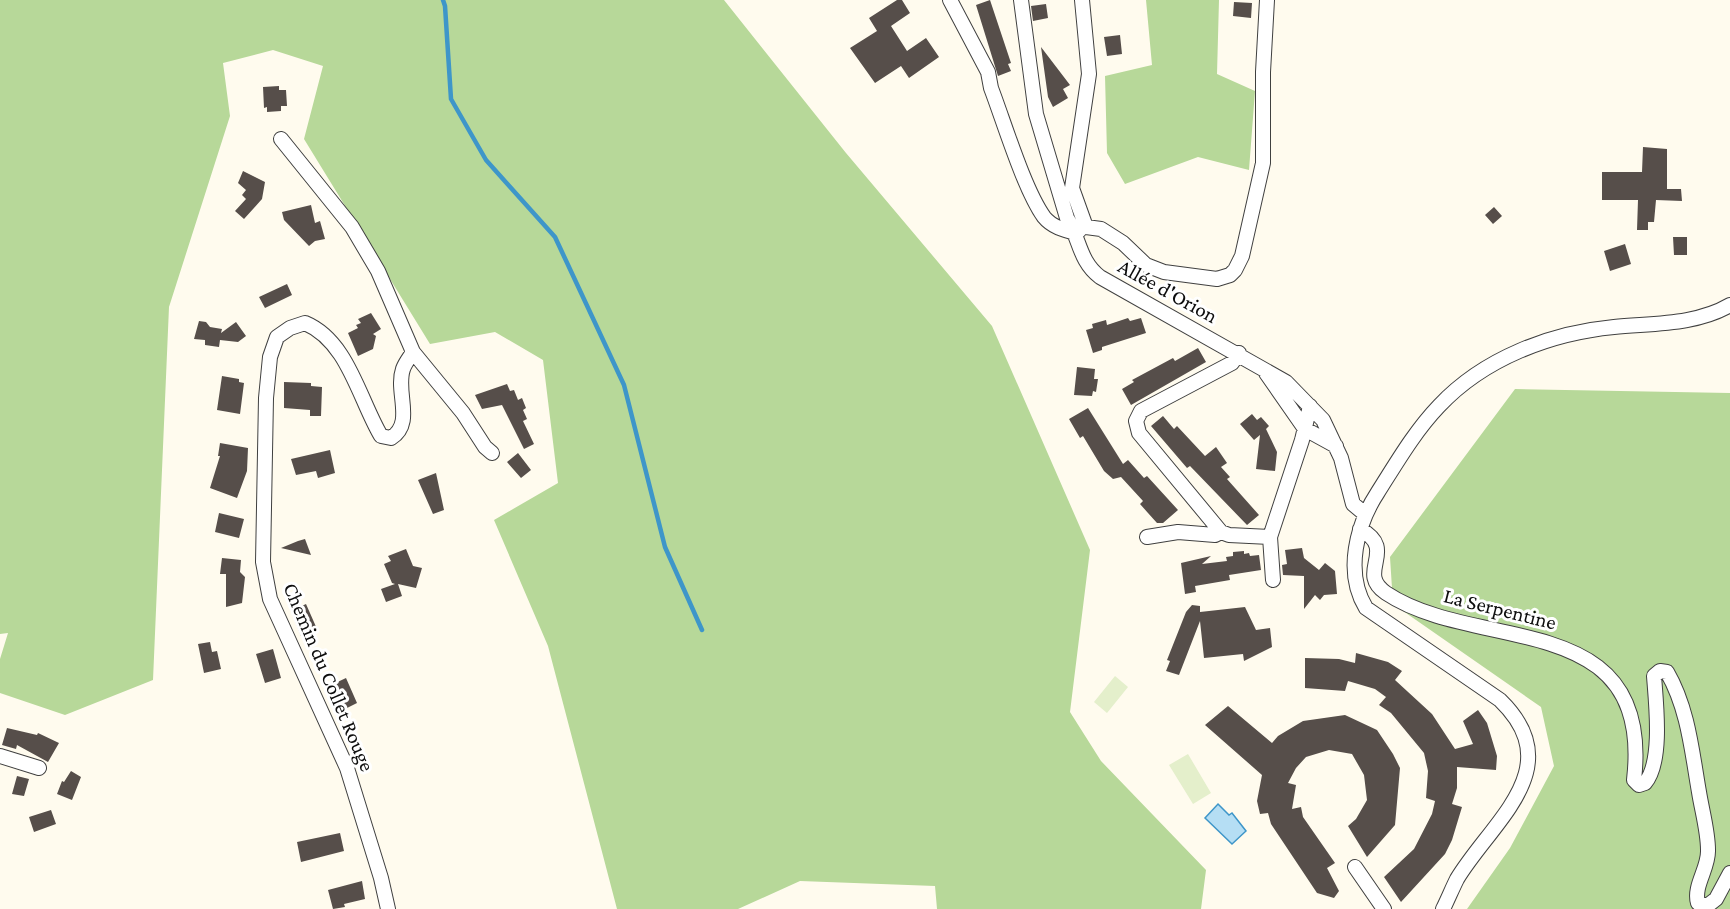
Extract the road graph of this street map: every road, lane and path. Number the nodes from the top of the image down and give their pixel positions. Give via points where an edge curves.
1 (950, 0) edge
2 (1021, 0) edge
3 (1082, 0) edge
4 (1267, 0) edge
5 (281, 139) dead end
6 (1054, 171) junction
7 (1075, 172) junction
8 (1081, 230) junction
9 (1730, 306) edge
10 (413, 352) junction
11 (1239, 354) junction
12 (1261, 366) junction
13 (1310, 406) junction
14 (1305, 429) junction
15 (1336, 446) junction
16 (492, 453) dead end
17 (1365, 514) junction
18 (1360, 529) junction
19 (1221, 532) junction
20 (1147, 537) dead end
21 (1270, 537) junction
22 (1273, 580) dead end
23 (0, 756) edge
24 (39, 768) dead end
25 (1355, 867) dead end
26 (1730, 873) edge
27 (388, 909) edge
28 (1384, 909) edge
29 (1443, 909) edge

1 - 8 street via 988,72 1031,194 1045,218 1059,229
2 - 6 street via 1036,114
3 - 7 street via 1089,74
4 - 8 street via 1263,163 1242,256 1235,270 1217,279 1164,272 1146,265 1101,229
5 - 10 street via 352,227 378,271
6 - 7 street via 1065,176
6 - 8 street via 1067,218
7 - 8 street via 1072,188
8 - 11 street, Allée d'Orion via 1082,258 1100,277
9 - 17 street via 1697,319 1581,330 1528,347 1500,361 1437,407
10 - 16 street
10 - 27 street, Chemin du Collet Rouge via 403,370 403,423 391,438 381,436 376,428 344,359 319,329 305,323 277,337 270,357 266,399 262,523 263,562 270,599 347,768
11 - 12 street, Allée d'Orion
11 - 19 street via 1232,363 1141,411 1136,421 1139,433
12 - 13 street, Allée d'Orion via 1286,382
12 - 14 street, Allée d'Orion
13 - 14 street
13 - 15 street, Allée d'Orion via 1323,420
14 - 15 street, Allée d'Orion
14 - 21 street
15 - 17 street, Allée d'Orion via 1353,504
17 - 18 street
18 - 26 street, La Serpentine via 1376,540 1379,547 1373,568 1384,592 1421,610 1559,644 1602,671 1616,687 1635,730 1634,780 1640,785 1650,778 1653,769 1657,706 1654,675 1667,672 1688,729 1706,833 1708,853 1696,896 1698,903 1707,906 1716,899
18 - 29 street via 1355,582 1366,608 1500,700 1517,716 1526,738 1528,767 1514,803 1457,879
19 - 20 street
19 - 21 street
21 - 22 street
23 - 24 street
25 - 28 street

